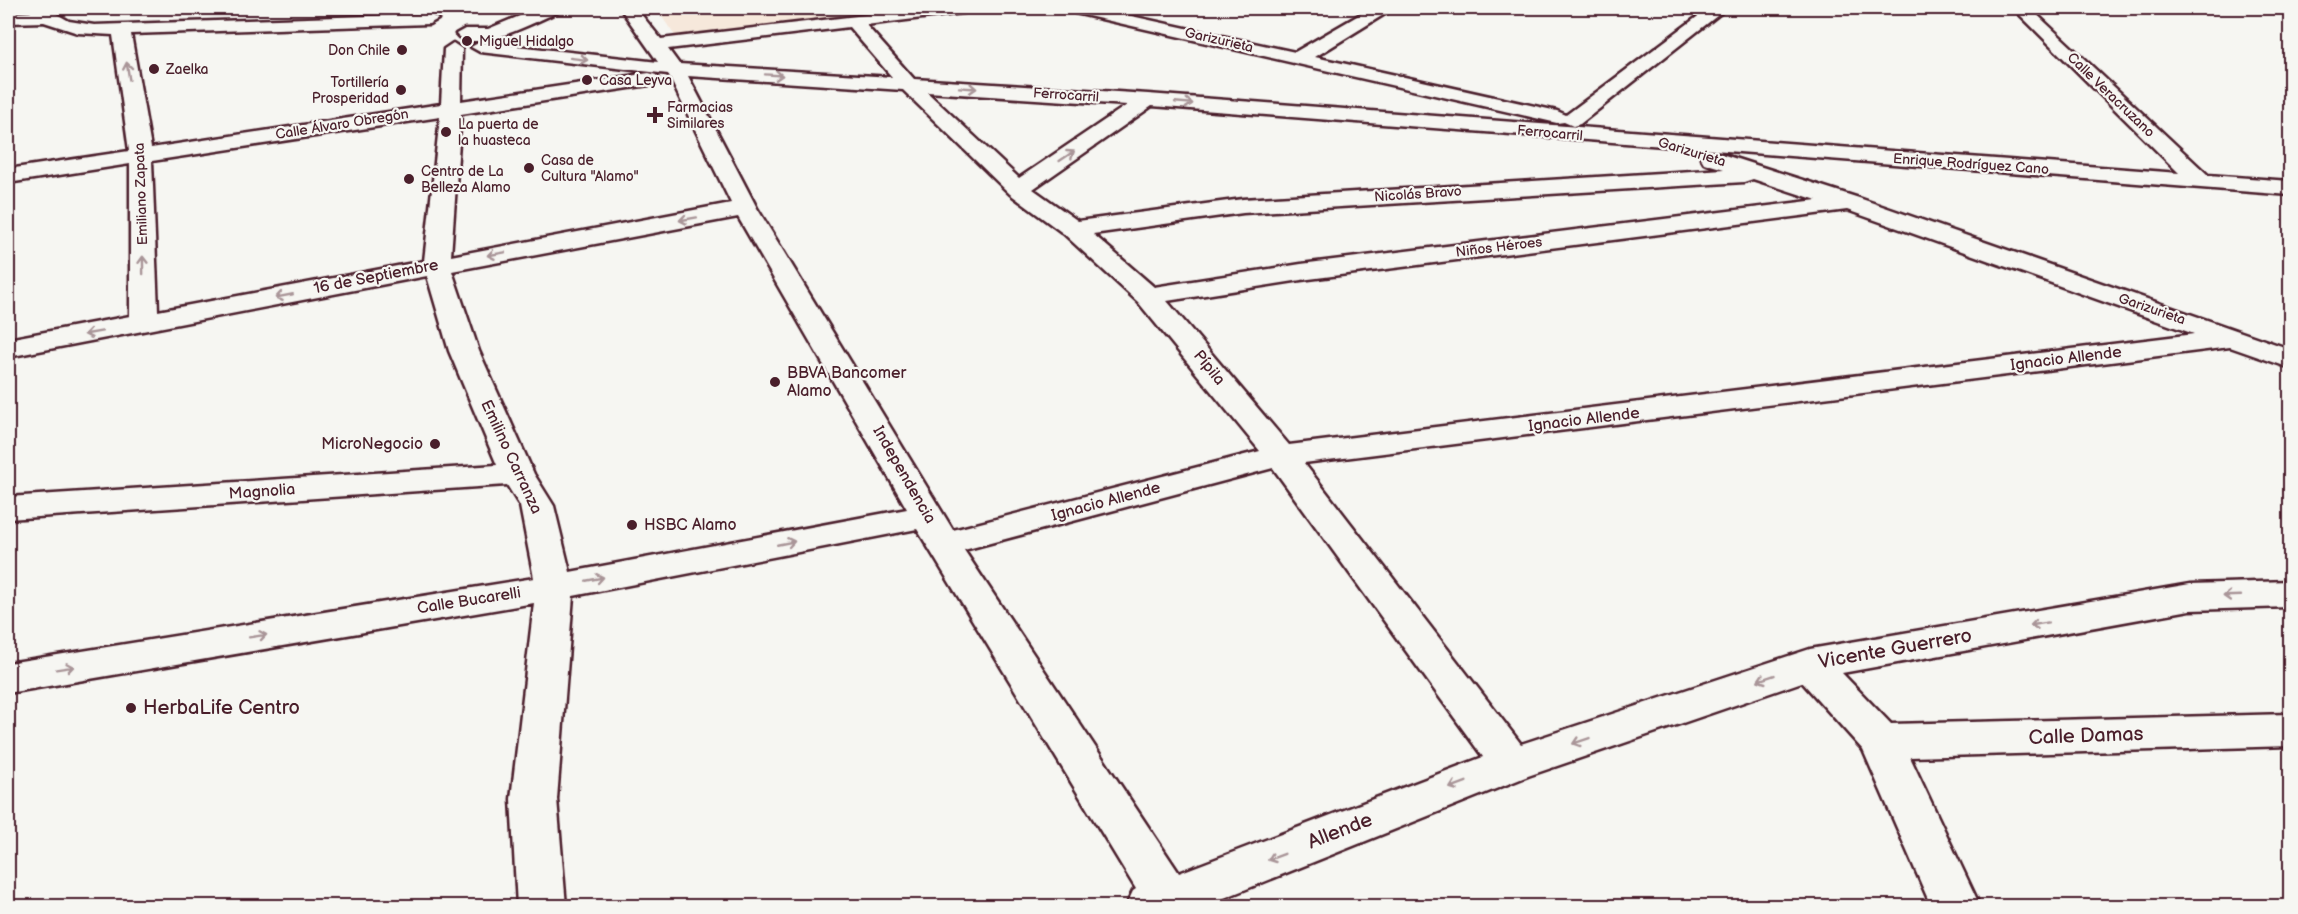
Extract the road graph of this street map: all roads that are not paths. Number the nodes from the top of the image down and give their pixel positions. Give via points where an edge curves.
1 (405, 8) edge
2 (552, 8) edge
3 (628, 8) edge
4 (963, 8) edge
5 (1075, 8) edge
6 (1349, 8) edge
7 (1719, 8) edge
8 (2021, 8) edge
9 (1377, 10) edge
10 (41, 12) edge
11 (8, 18) edge
12 (429, 19) junction
13 (853, 21) junction
14 (122, 29) junction
15 (471, 41) junction
16 (1299, 58) junction
17 (669, 63) junction
18 (908, 84) junction
19 (1148, 100) junction
20 (451, 107) junction
21 (1573, 120) junction
22 (1652, 140) junction
23 (141, 156) junction
24 (1765, 174) junction
25 (8, 176) edge
26 (2202, 182) junction
27 (2290, 188) edge
28 (1018, 189) junction
29 (1851, 203) junction
30 (745, 208) junction
31 (1073, 229) junction
32 (437, 265) junction
33 (1148, 296) junction
34 (144, 324) junction
35 (2235, 338) junction
36 (8, 348) edge
37 (2290, 359) edge
38 (1281, 456) junction
39 (517, 474) junction
40 (8, 508) edge
41 (936, 530) junction
42 (555, 587) junction
43 (2290, 594) edge
44 (1810, 664) junction
45 (8, 678) edge
46 (2290, 730) edge
47 (1881, 741) junction
48 (1512, 764) junction
49 (1164, 904) edge
50 (541, 906) edge
51 (1956, 906) edge

1 - 12 street, Ferrocarril
2 - 15 street
3 - 17 street, Independencia
4 - 13 street
5 - 16 street, Garizurieta
6 - 9 street
7 - 21 street
8 - 26 street, Calle Veracruzano
9 - 16 street
10 - 11 street
10 - 14 street via 67,27
12 - 14 street
12 - 15 street, Ferrocarril
13 - 17 street
13 - 18 street, Pípila
23 -> 14 street, Emiliano Zapata
15 -> 17 street, Ferrocarril
15 - 20 street, Emilino Carranza
16 - 21 street, Garizurieta
17 -> 18 street, Ferrocarril
17 - 20 street, Calle Álvaro Obregón
17 - 30 street, Independencia
18 -> 19 street, Ferrocarril
18 - 28 street, Pípila
19 -> 22 street, Ferrocarril
28 -> 19 street
20 - 23 street, Calle Álvaro Obregón
20 - 32 street, Emilino Carranza
21 - 22 street, Garizurieta
22 - 24 street, Garizurieta
22 - 26 street, Enrique Rodríguez Cano
23 - 25 street, Calle Álvaro Obregón
34 -> 23 street, Emiliano Zapata
24 - 29 street, Garizurieta
24 - 31 street, Nicolás Bravo via 1243,206
26 - 27 street, Enrique Rodríguez Cano
28 - 31 street, Pípila
29 - 33 street, Niños Héroes via 1301,272
29 - 35 street, Garizurieta
30 -> 32 street, 16 de Septiembre
30 - 41 street, Independencia
31 - 33 street, Pípila
32 -> 34 street, 16 de Septiembre
32 - 39 street, Emilino Carranza via 464,351
33 - 38 street, Pípila
34 -> 36 street, 16 de Septiembre
35 - 37 street, Garizurieta
35 - 38 street, Ignacio Allende
38 - 41 street, Ignacio Allende
38 - 48 street, Pípila
39 - 40 street, Magnolia
39 - 42 street, Emilino Carranza via 537,506
42 -> 41 street, Calle Bucarelli
41 - 49 street, Independencia
45 -> 42 street, Calle Bucarelli
42 - 50 street, Emilino Carranza via 534,799
43 -> 44 street, Vicente Guerrero via 2190,597
44 - 47 street
44 -> 48 street, Vicente Guerrero
46 - 47 street, Calle Damas
47 - 51 street
48 -> 49 street, Allende

